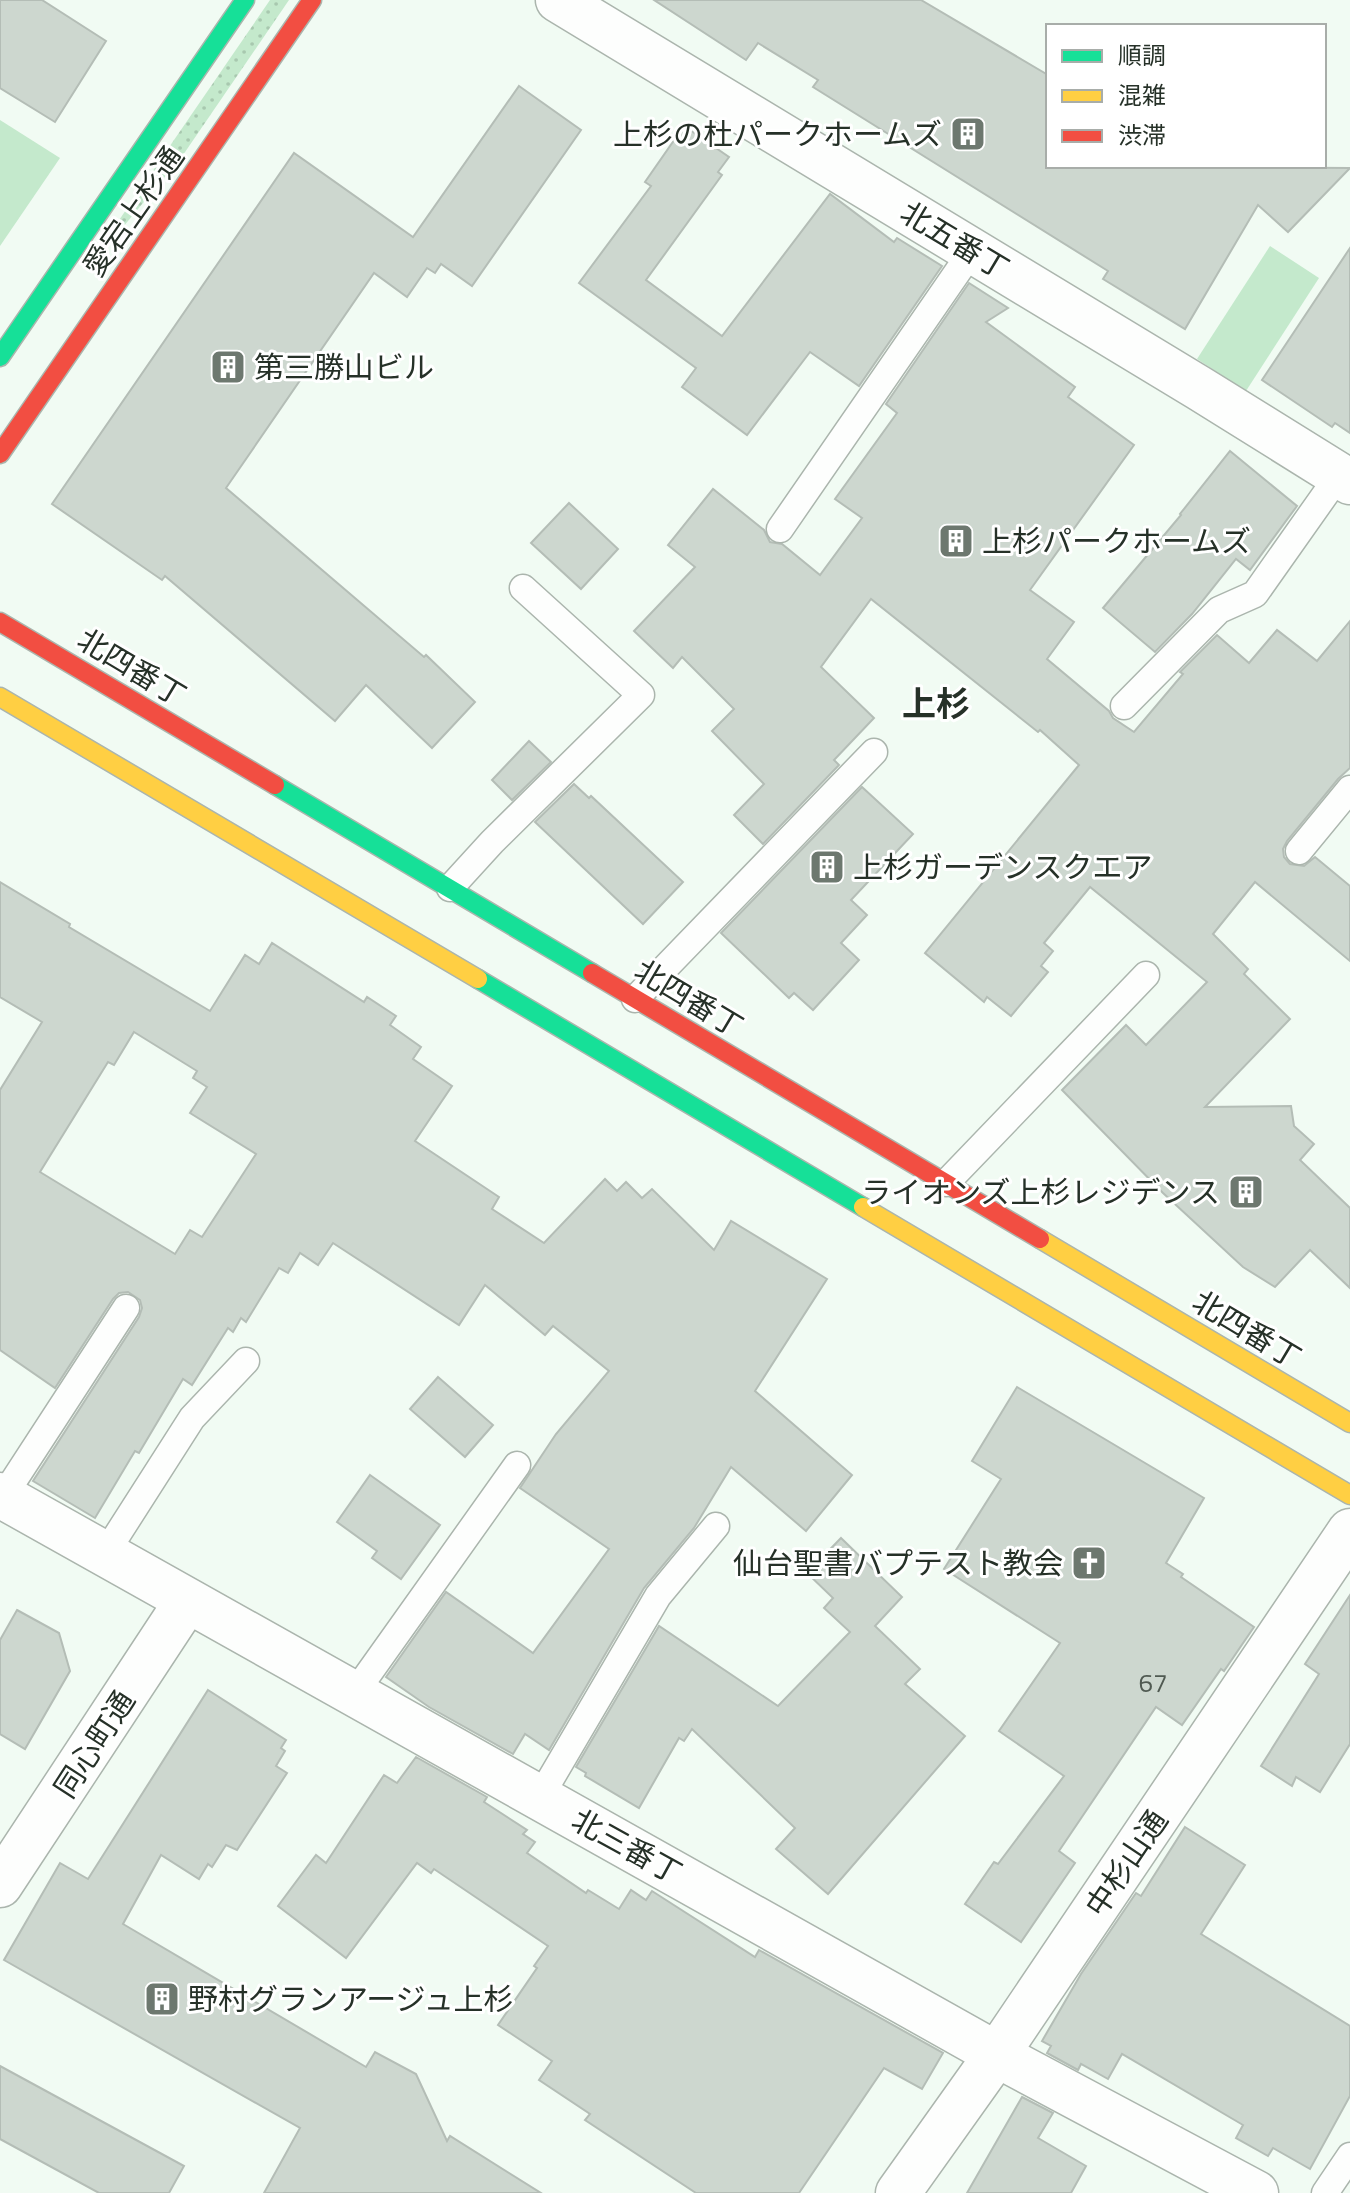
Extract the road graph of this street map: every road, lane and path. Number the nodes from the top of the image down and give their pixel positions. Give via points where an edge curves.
1 (245, 0) edge
2 (312, 0) edge
3 (558, 0) edge
4 (972, 251) junction
5 (0, 357) edge
6 (0, 454) edge
7 (1344, 479) edge
8 (780, 529) dead end
9 (523, 588) dead end
10 (0, 622) edge
11 (0, 697) edge
12 (1124, 706) dead end
13 (874, 752) dead end
14 (1350, 789) edge
15 (1299, 851) dead end
16 (450, 888) junction
17 (1146, 975) dead end
18 (635, 999) junction
19 (946, 1183) junction
20 (126, 1308) dead end
21 (246, 1361) dead end
22 (1350, 1423) edge
23 (517, 1465) dead end
24 (1350, 1495) edge
25 (2, 1496) edge
26 (716, 1526) dead end
27 (1350, 1531) edge
28 (105, 1554) junction
29 (187, 1601) junction
30 (354, 1694) junction
31 (540, 1797) junction
32 (0, 1885) edge
33 (997, 2054) junction
34 (1350, 2156) edge
35 (898, 2193) edge
36 (1256, 2193) edge
37 (1325, 2193) edge

1 - 5 street, 愛宕上杉通
2 - 6 street, 愛宕上杉通
3 - 4 street, 北五番丁
4 - 7 street, 北五番丁
4 - 8 lane
7 - 12 lane via 1255,594 1219,610
9 - 16 lane via 641,695
10 - 16 street, 北四番丁
11 - 24 street
13 - 18 lane
14 - 15 lane
16 - 18 street, 北四番丁
17 - 19 lane
18 - 19 street, 北四番丁
19 - 22 street, 北四番丁
20 - 25 lane
21 - 28 lane via 192,1418
23 - 30 lane
25 - 28 street, 北三番丁
26 - 31 lane via 658,1596
27 - 33 street, 中杉山通
28 - 29 street, 北三番丁
29 - 30 street, 北三番丁
29 - 32 street, 同心町通
30 - 31 street, 北三番丁
31 - 33 street, 北三番丁
33 - 35 street, 中杉山通
33 - 36 street, 北三番丁
34 - 37 lane

